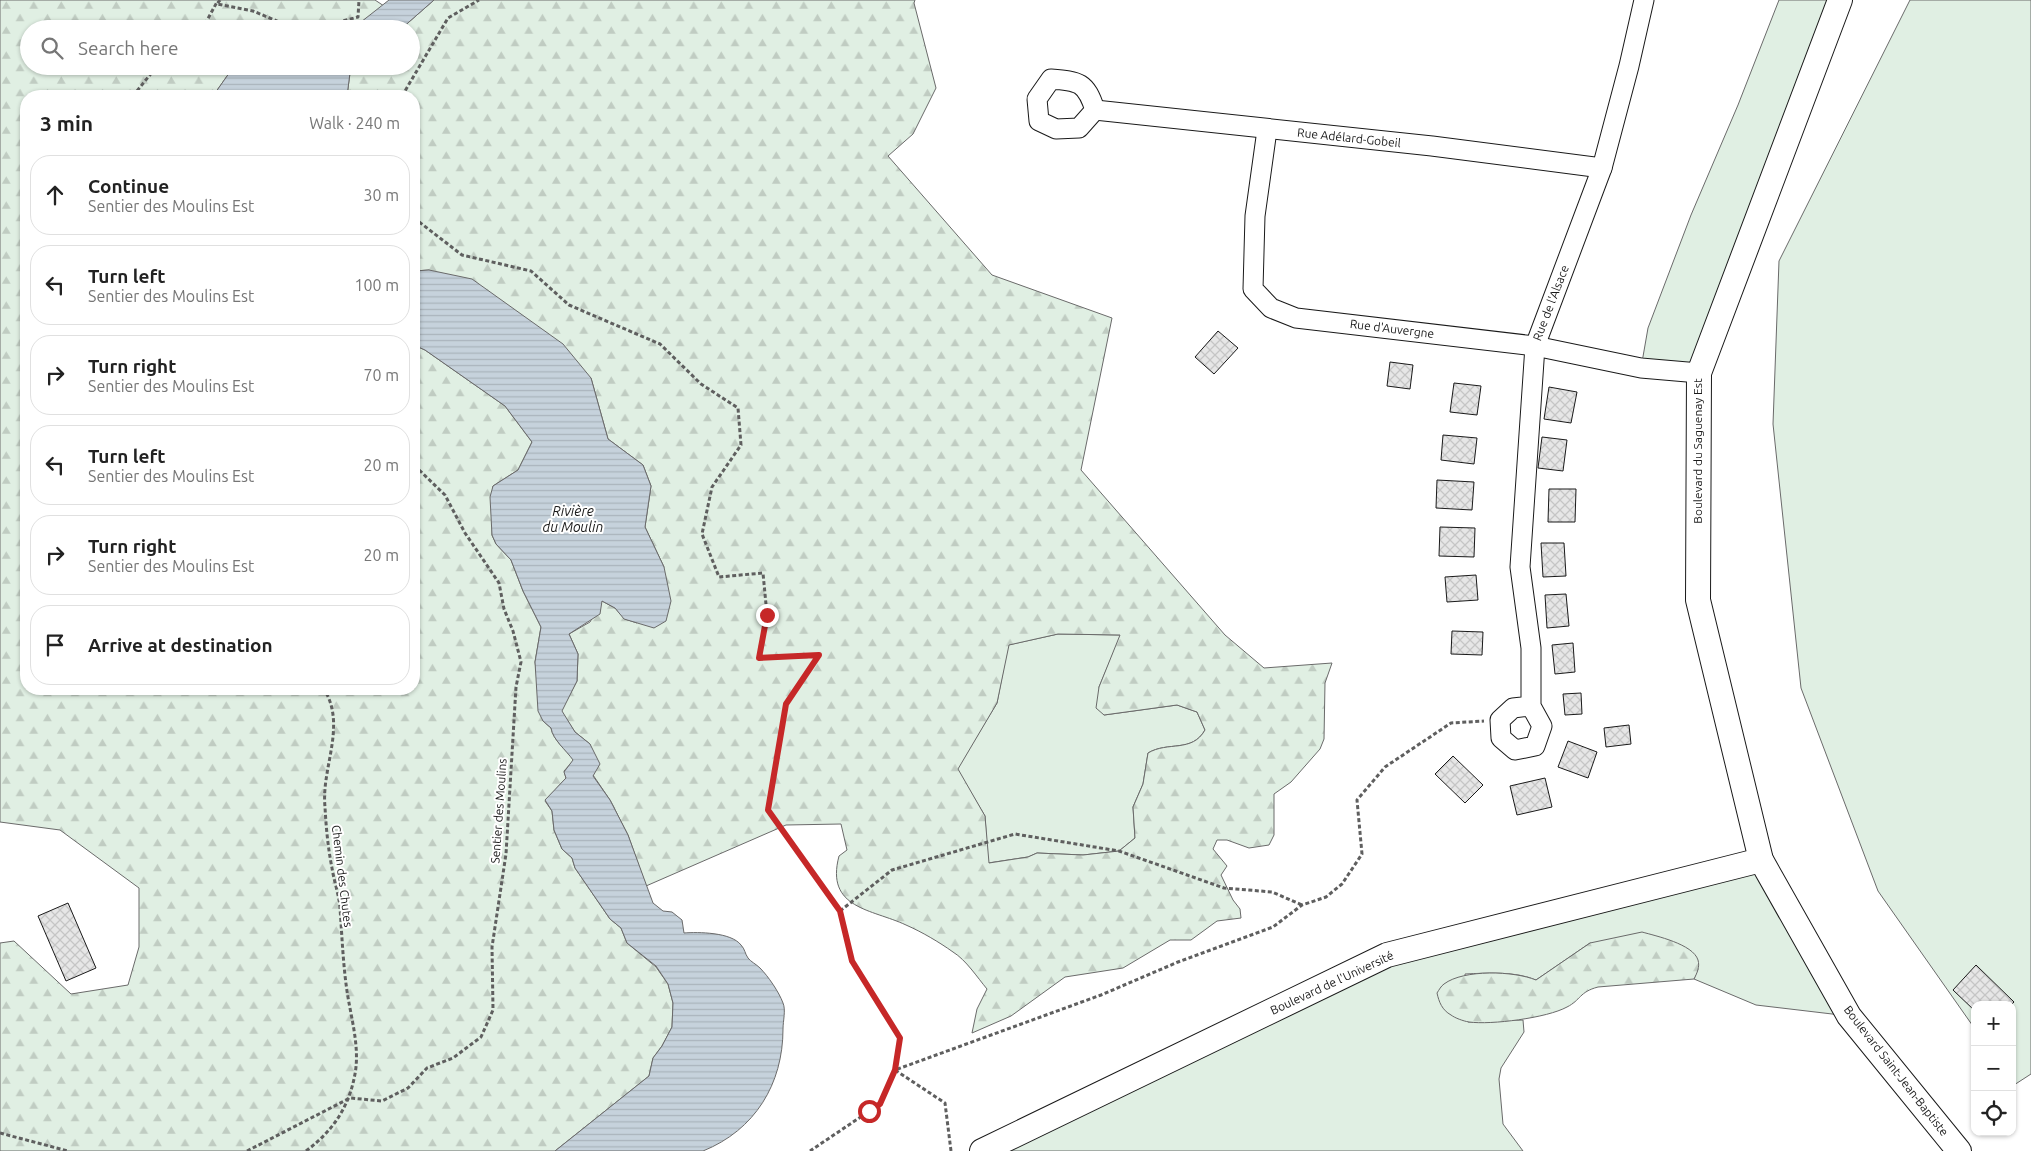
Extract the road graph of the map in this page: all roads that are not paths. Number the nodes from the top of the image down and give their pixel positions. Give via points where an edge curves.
1 (1644, 0) edge
2 (1840, 0) edge
3 (1095, 110) dead end
4 (1267, 130) junction
5 (1602, 168) junction
6 (1535, 346) junction
7 (1699, 373) junction
8 (1532, 706) junction
9 (1761, 860) junction
10 (982, 1151) edge
11 (1959, 1151) edge

1 - 5 street, Rue de l'Alsace
2 - 7 main road, Boulevard du Saguenay Est
3 - 4 street, Rue Adélard-Gobeil
4 - 5 street, Rue Adélard-Gobeil via 1432,146
4 - 6 street, Rue d'Auvergne via 1254,216 1253,290 1271,308 1296,318
5 - 6 street, Rue de l'Alsace
6 - 7 street, Rue d'Auvergne via 1641,368
6 - 8 street, Rue de l'Alsace via 1520,567 1532,648
7 - 9 main road, Boulevard du Saguenay Est via 1698,600
8 - 8 street, Rue de l'Alsace via 1513,708 1500,720 1501,738 1515,750 1535,746 1542,726
9 - 10 main road, Boulevard de l'Université via 1387,955
9 - 11 main road, Boulevard Saint-Jean-Baptiste via 1849,1016

